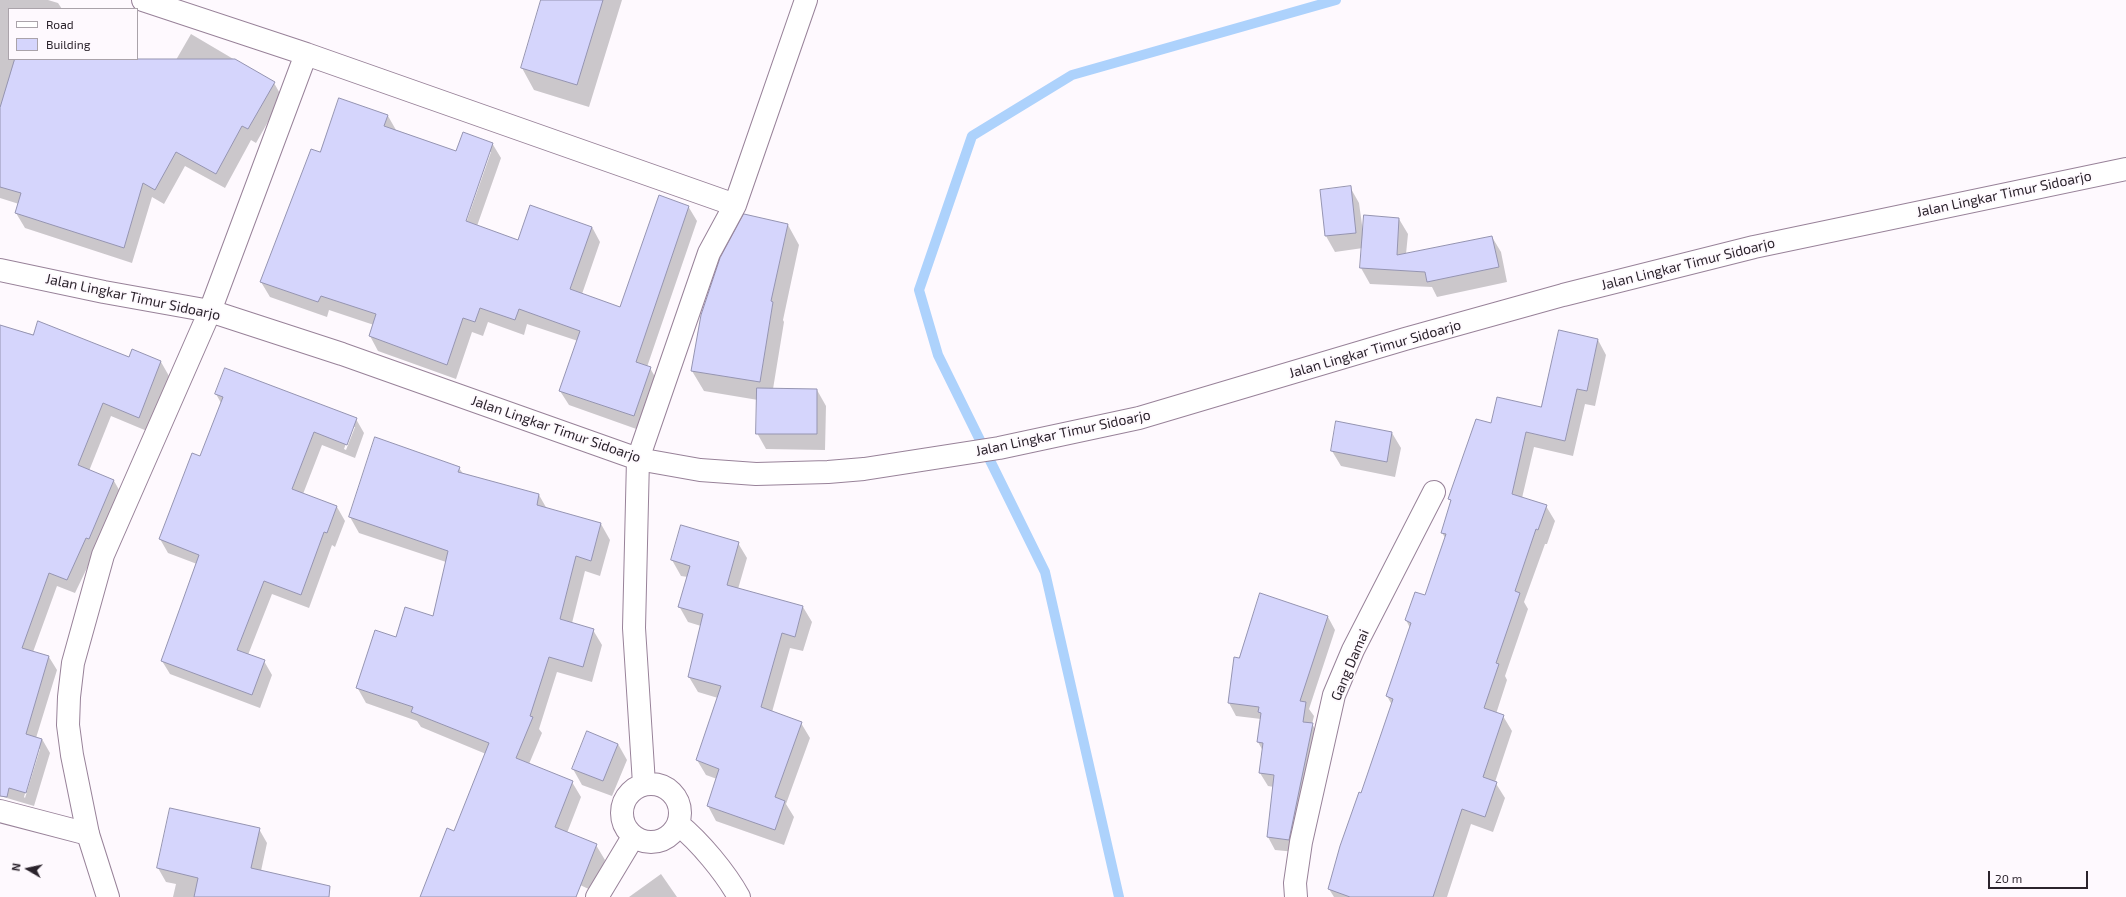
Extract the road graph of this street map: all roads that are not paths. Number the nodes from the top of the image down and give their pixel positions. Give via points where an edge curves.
1 (143, 0) edge
2 (806, 0) edge
3 (306, 54) junction
4 (2126, 169) edge
5 (735, 205) junction
6 (0, 270) edge
7 (210, 311) junction
8 (638, 460) junction
9 (1434, 492) dead end
10 (644, 784) junction
11 (0, 811) edge
12 (678, 824) junction
13 (88, 834) junction
14 (633, 837) junction
15 (736, 890) edge
16 (108, 897) edge
17 (597, 897) edge
18 (1296, 897) edge

1 - 3 street
2 - 5 street
3 - 5 street
3 - 7 street
4 - 8 street, Jalan Lingkar Timur Sidoarjo via 1754,247 1563,295 1140,418 999,448 864,469 756,474 700,470
5 - 8 street via 709,253
6 - 7 street, Jalan Lingkar Timur Sidoarjo
7 - 8 street, Jalan Lingkar Timur Sidoarjo via 342,354
7 - 13 street via 103,555 73,663 68,725
8 - 10 street via 634,628
9 - 18 street, Gang Damai via 1353,650 1334,695 1300,842 1295,882
10 - 12 street via 654,783 672,792 678,801 680,811
10 - 14 street via 637,786 626,796 621,810 624,825
11 - 13 street
12 - 14 street via 668,837 660,842 646,842
12 - 15 street via 687,831
13 - 16 street
14 - 17 street

